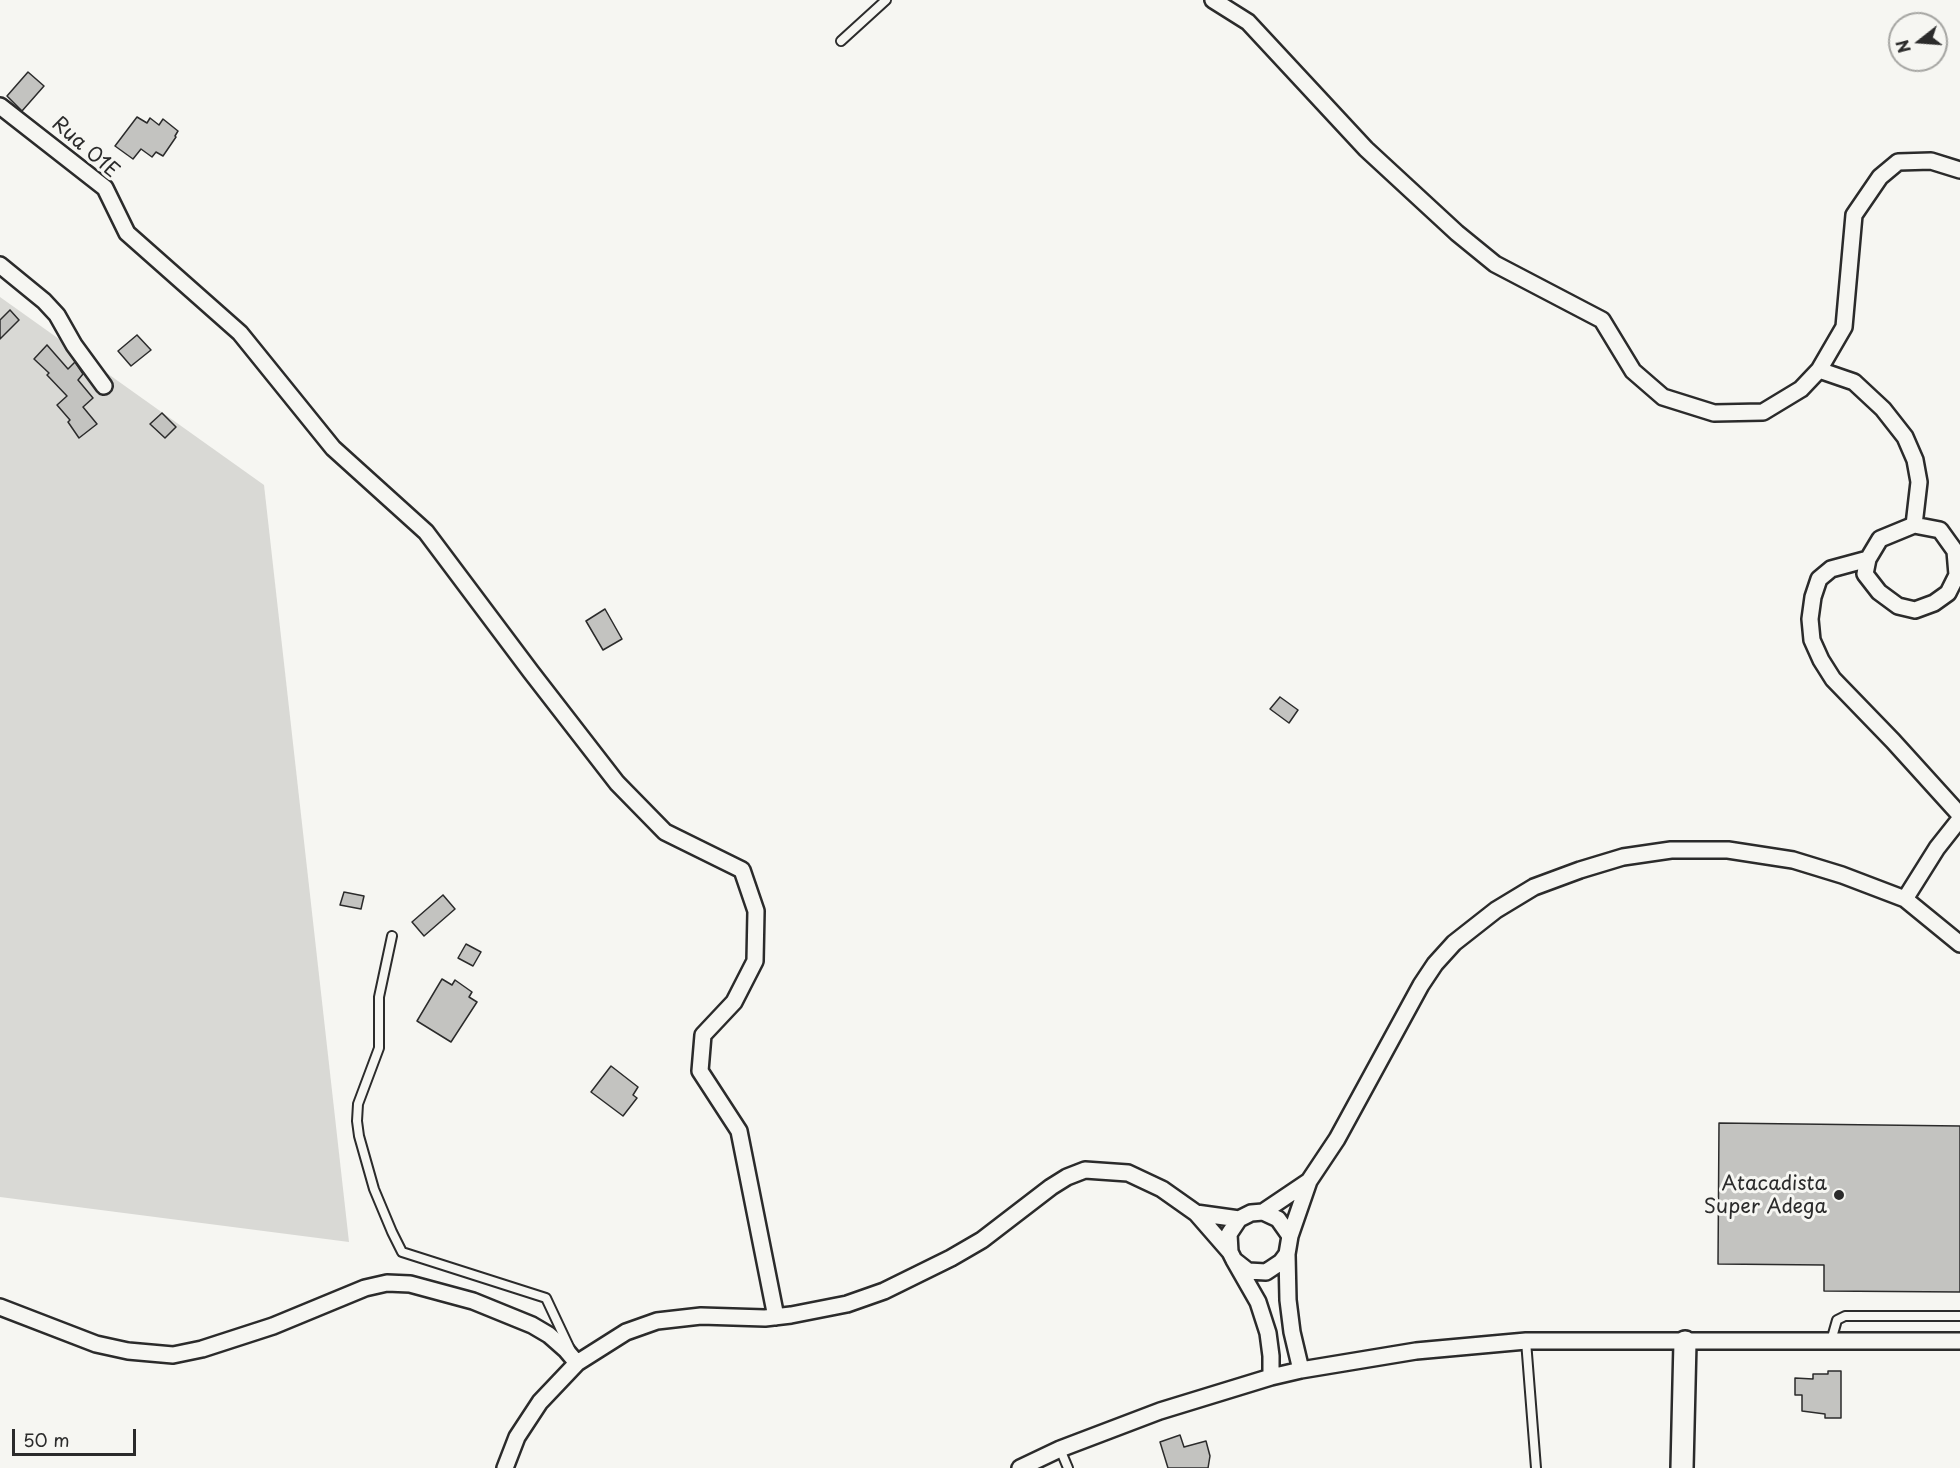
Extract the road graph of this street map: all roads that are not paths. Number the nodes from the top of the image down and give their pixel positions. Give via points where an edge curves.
1 (886, 0) edge
2 (1213, 0) edge
3 (841, 41) dead end
4 (0, 106) edge
5 (1960, 171) edge
6 (0, 265) edge
7 (1819, 370) junction
8 (104, 386) dead end
9 (1914, 525) junction
10 (1868, 559) junction
11 (1960, 817) edge
12 (1905, 899) junction
13 (392, 936) dead end
14 (1960, 944) edge
15 (1309, 1181) junction
16 (1263, 1212) junction
17 (1196, 1213) junction
18 (1239, 1219) junction
19 (1290, 1236) junction
20 (1287, 1254) junction
21 (1232, 1256) junction
22 (0, 1299) edge
23 (5, 1309) edge
24 (1960, 1316) edge
25 (776, 1317) junction
26 (1526, 1341) junction
27 (1831, 1341) junction
28 (1960, 1341) edge
29 (1685, 1342) junction
30 (577, 1364) junction
31 (1301, 1370) junction
32 (1270, 1377) junction
33 (1060, 1449) junction
34 (505, 1468) edge
35 (1020, 1468) edge
36 (1068, 1468) edge
37 (1536, 1468) edge
38 (1682, 1468) edge

1 - 3 lane
2 - 7 street via 1248,22 1366,149 1457,233 1495,264 1602,320 1633,371 1663,397 1714,413 1763,412 1801,389
4 - 25 street, Rua 01E via 105,188 128,233 240,333 333,448 426,532 617,783 665,832 742,870 756,911 755,961 734,1002 704,1035 700,1071 739,1131
5 - 7 street via 1931,161 1898,162 1880,177 1854,215 1844,327
6 - 8 street via 57,315
7 - 9 street via 1854,382 1905,437 1919,482
9 - 10 street via 1880,539
9 - 10 street via 1940,530 1955,551 1957,575 1948,593 1915,610 1898,606 1865,574
10 - 11 street via 1831,569 1819,579 1810,619 1812,640 1833,679
11 - 12 street
12 - 14 street
12 - 15 street via 1793,860 1728,850 1671,850 1623,857 1534,887 1472,927 1435,964 1337,1139
13 - 30 lane via 380,997 380,1048 358,1104 357,1121 374,1188 392,1232 402,1252 546,1298
15 - 16 street
15 - 19 street
16 - 18 street
16 - 19 street via 1278,1219
17 - 18 street
17 - 21 street
17 - 25 street via 1162,1189 1128,1173 1085,1170 1051,1187 982,1240 884,1291 847,1304
18 - 21 street via 1229,1234
19 - 20 street
20 - 21 street via 1266,1272 1248,1271
20 - 31 street via 1288,1300
21 - 32 street via 1258,1302 1268,1333
22 - 23 street
23 - 30 street via 96,1344 173,1355 273,1326 365,1288 387,1283 410,1284 473,1301 532,1325 549,1335
24 - 27 lane via 1845,1316 1837,1320
25 - 30 street via 701,1316 657,1321 626,1332
26 - 29 street
26 - 31 street via 1416,1351
26 - 37 lane
27 - 28 street
27 - 29 street
29 - 38 street
30 - 34 street via 540,1402 517,1437
31 - 32 street
32 - 33 street via 1160,1411
33 - 35 street
33 - 36 lane

